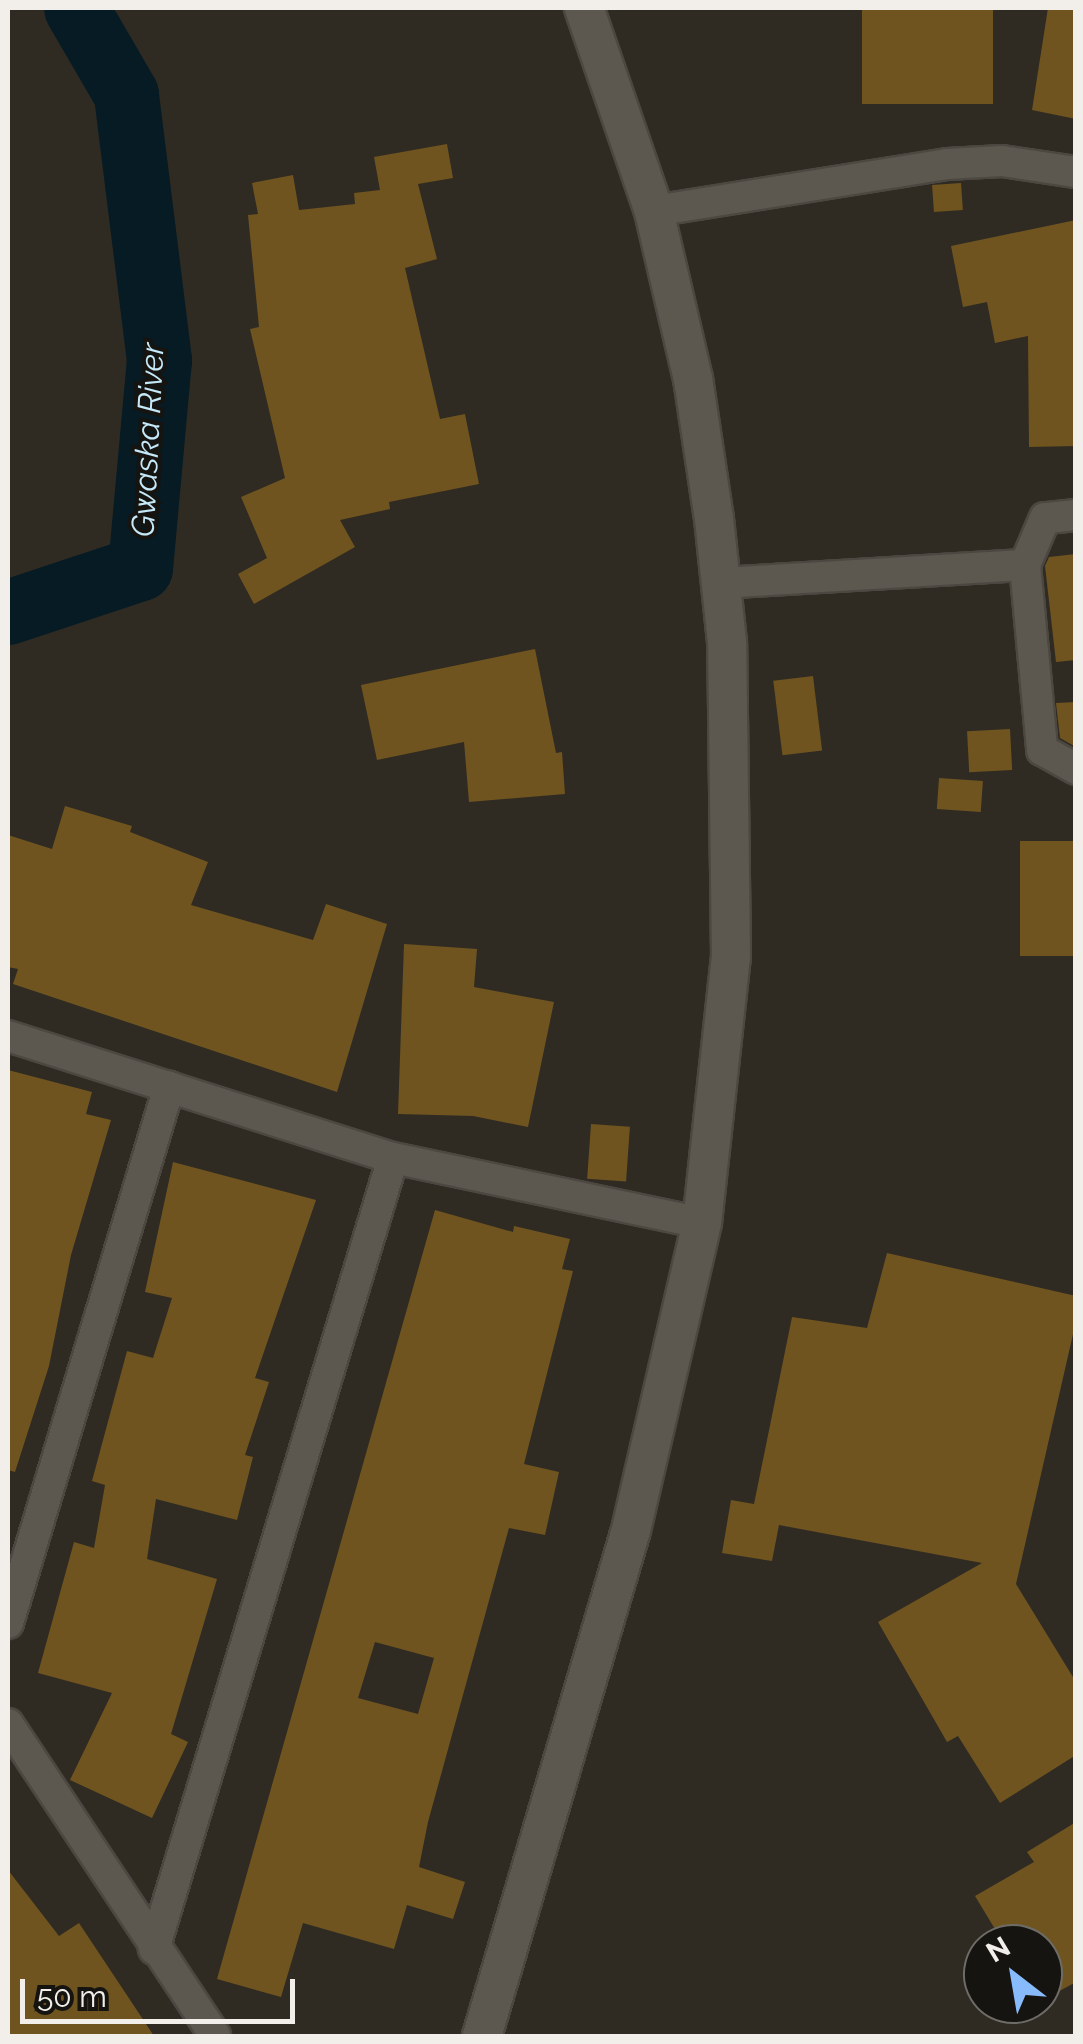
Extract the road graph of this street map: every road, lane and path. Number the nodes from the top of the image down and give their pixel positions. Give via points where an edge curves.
1 (584, 8) edge
2 (1076, 172) edge
3 (654, 211) junction
4 (1076, 514) edge
5 (1024, 565) junction
6 (721, 583) junction
7 (1076, 770) edge
8 (8, 1036) edge
9 (169, 1087) junction
10 (393, 1158) junction
11 (702, 1223) junction
12 (8, 1622) edge
13 (8, 1724) edge
14 (154, 1949) junction
15 (214, 2036) edge
16 (482, 2036) edge

1 - 3 street
2 - 3 street via 1002,160 947,164
3 - 6 street via 693,379
4 - 5 street via 1045,518
5 - 6 street
5 - 7 street via 1042,750
6 - 11 street via 731,957
8 - 9 street
9 - 10 street
9 - 12 street
10 - 11 street
10 - 14 street
11 - 16 street via 632,1530
13 - 14 street
14 - 15 street

